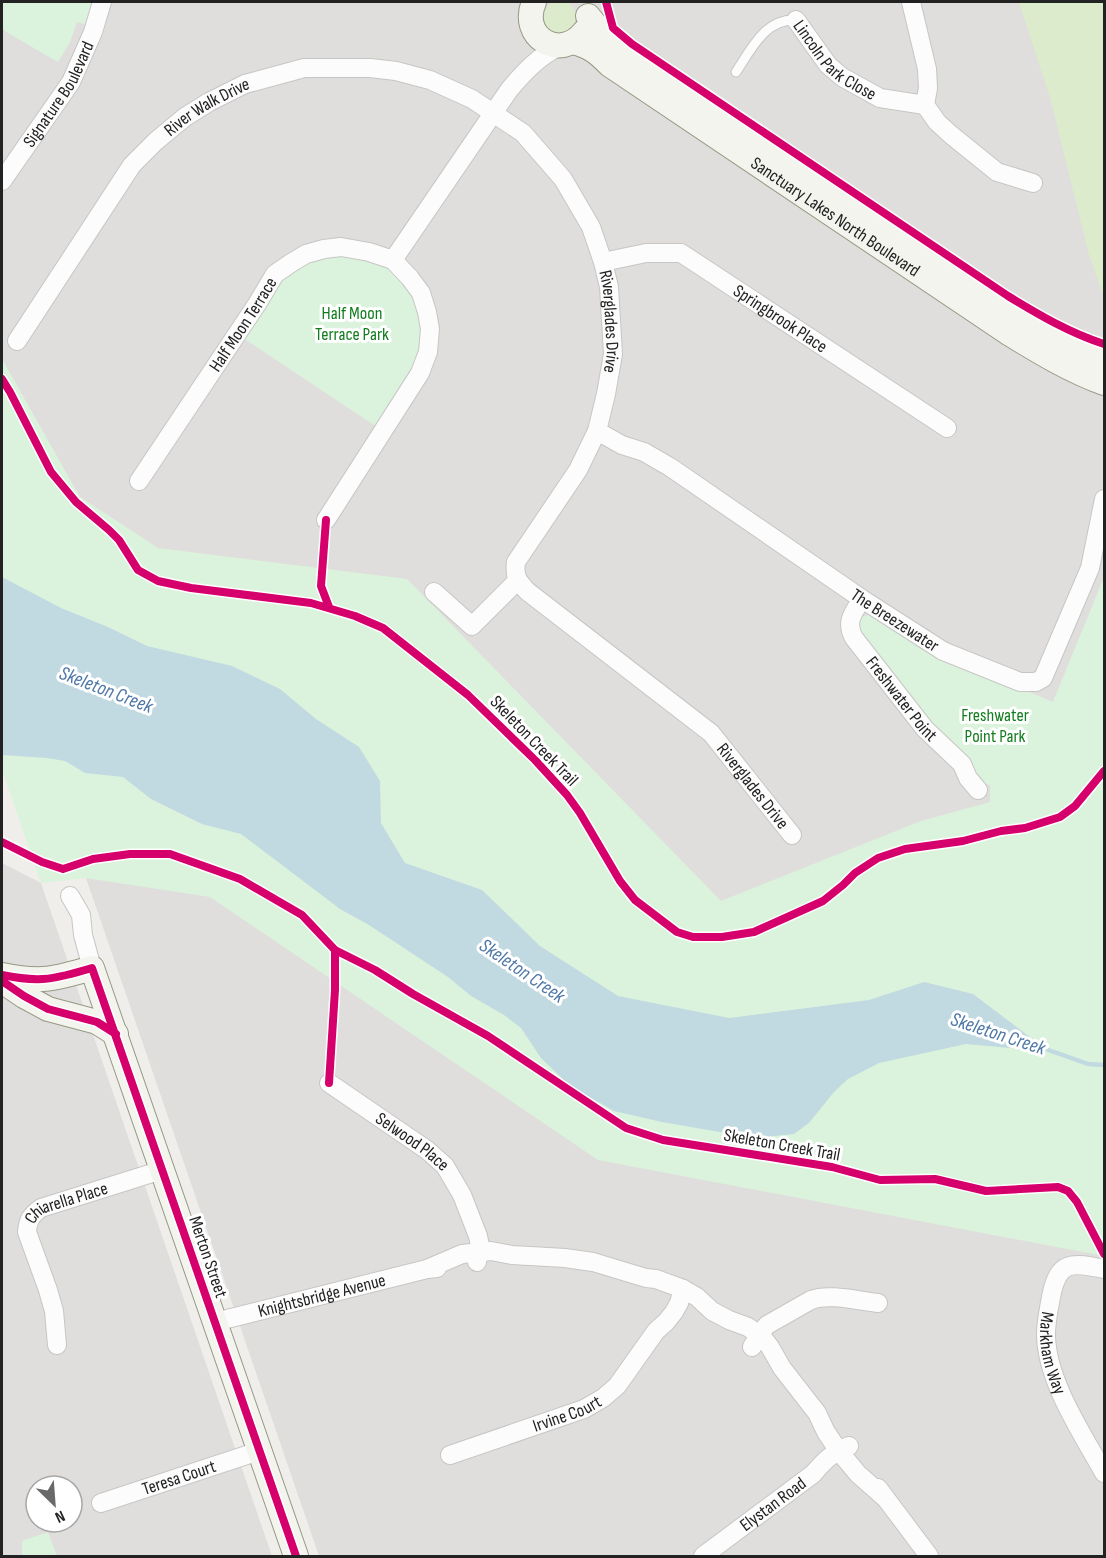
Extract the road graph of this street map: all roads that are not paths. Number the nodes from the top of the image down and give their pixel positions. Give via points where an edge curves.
1 (102, 2) edge
2 (911, 2) edge
3 (586, 9) edge
4 (528, 12) edge
5 (796, 20) joint
6 (567, 44) junction
7 (736, 72) dead end
8 (521, 75) junction
9 (925, 105) junction
10 (493, 114) junction
11 (2, 181) edge
12 (1033, 183) dead end
13 (393, 260) junction
14 (603, 262) junction
15 (17, 341) dead end
16 (1104, 361) edge
17 (1104, 383) edge
18 (947, 428) dead end
19 (597, 431) junction
20 (139, 481) dead end
21 (1104, 499) edge
22 (326, 520) dead end
23 (518, 580) junction
24 (434, 592) dead end
25 (862, 598) junction
26 (978, 790) dead end
27 (792, 835) dead end
28 (70, 896) dead end
29 (93, 968) junction
30 (2, 975) edge
31 (2, 981) edge
32 (116, 1034) junction
33 (329, 1083) dead end
34 (162, 1170) junction
35 (476, 1255) junction
36 (1104, 1269) edge
37 (679, 1296) junction
38 (878, 1303) dead end
39 (215, 1322) junction
40 (758, 1341) junction
41 (57, 1345) dead end
42 (259, 1451) junction
43 (843, 1451) junction
44 (450, 1455) dead end
45 (1104, 1473) edge
46 (101, 1503) dead end
47 (296, 1557) edge
48 (703, 1557) edge
49 (929, 1557) edge

1 - 11 street, Signature Boulevard via 71,82
2 - 9 street via 927,69
3 - 6 street via 584,31
3 - 16 street, Sanctuary Lakes North Boulevard via 602,33 616,45 1010,311
4 - 6 street, Sanctuary Lakes North Boulevard via 544,41
4 - 8 street via 530,52
5 - 7 lane, Lincoln Park Close via 778,22 765,31
5 - 9 street, Lincoln Park Close via 828,64 842,76 880,98
6 - 8 street via 544,54
6 - 17 street, Sanctuary Lakes North Boulevard via 588,46 610,65 1010,334
8 - 10 street
9 - 12 street via 937,122 997,172
10 - 13 street
10 - 14 street, Riverglades Drive via 523,133 563,179 591,227
10 - 15 street, River Walk Drive via 472,99 430,80 370,68 304,68 245,84 185,117 132,165
13 - 20 street, Half Moon Terrace via 360,250 324,249 306,254 275,274
13 - 22 street via 421,293 430,329 428,352 420,373
14 - 18 street, Springbrook Place via 646,253 681,252
14 - 19 street, Riverglades Drive via 609,287 613,354
19 - 23 street, Riverglades Drive via 578,470 516,562
19 - 25 street, The Breezewater via 670,467
21 - 25 street, The Breezewater via 1090,568 1043,678 1036,682 1020,682 942,651
23 - 24 street via 472,626
23 - 27 street, Riverglades Drive via 527,591 711,733
25 - 26 street, Freshwater Point via 850,622 854,638 925,729 962,764
28 - 29 street, Merton Street via 81,915
29 - 30 street via 49,980
29 - 32 street, Merton Street
31 - 32 street via 48,1009 97,1022
32 - 34 street, Merton Street
33 - 35 street, Selwood Place via 445,1166 467,1205 478,1236 480,1246
34 - 39 street, Merton Street
34 - 41 street, Chiarella Place via 32,1214 27,1232 54,1311
35 - 37 street, Knightsbridge Avenue via 492,1251 593,1262 657,1279
35 - 39 street, Knightsbridge Avenue
36 - 45 street, Markham Way via 1078,1264 1057,1275 1046,1334 1056,1384
37 - 40 street, Knightsbridge Avenue via 697,1297
37 - 44 street, Irvine Court via 666,1308 656,1331 617,1386 603,1398 584,1409
38 - 40 street via 817,1298 784,1317
39 - 42 street, Merton Street
40 - 43 street, Knightsbridge Avenue via 817,1413 835,1429
42 - 46 street, Teresa Court
42 - 47 street, Merton Street
43 - 48 street, Elystan Road via 827,1458 813,1474
43 - 49 street, Knightsbridge Avenue via 868,1470

